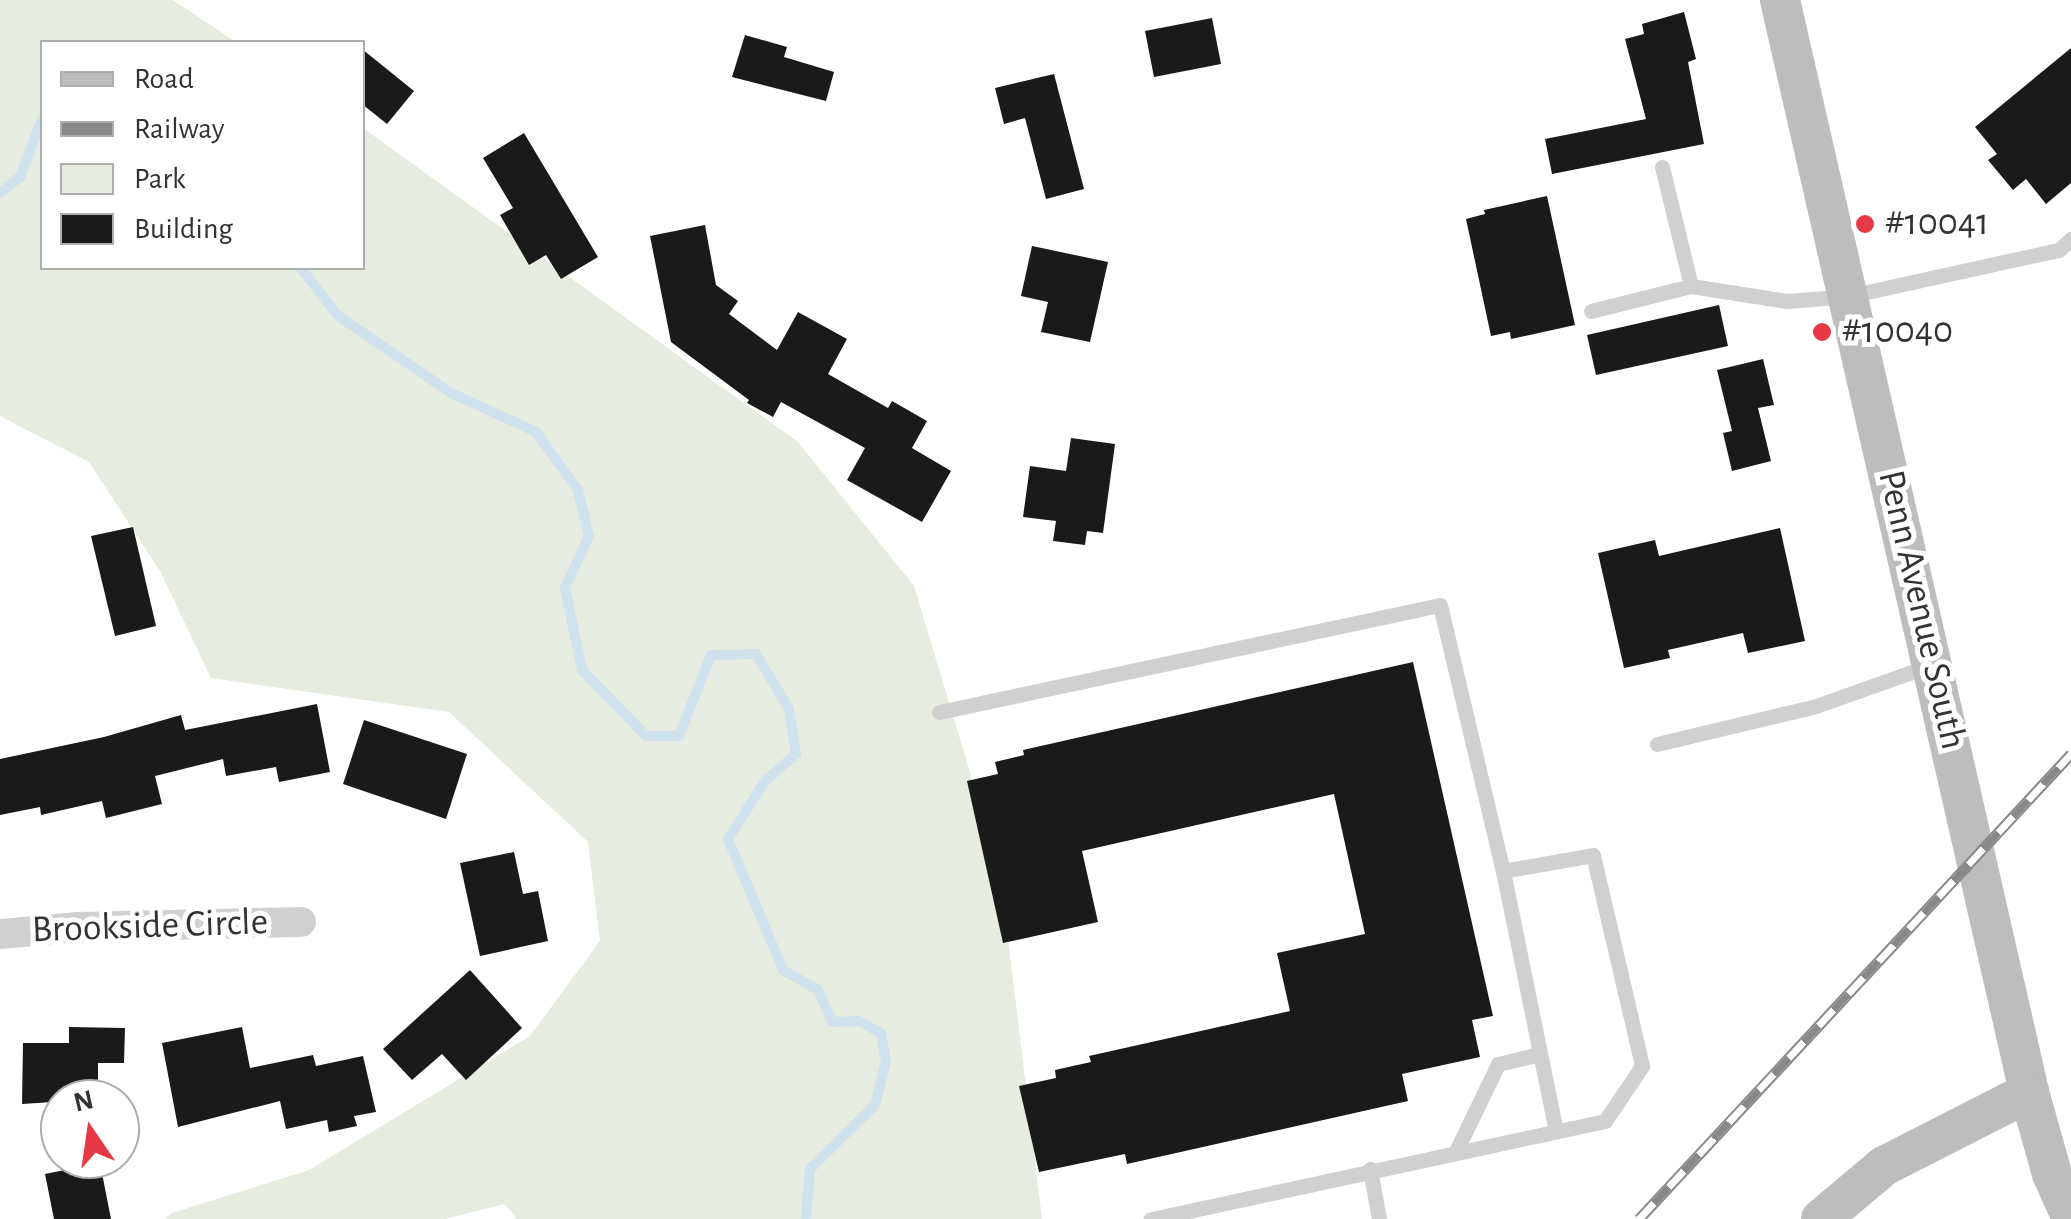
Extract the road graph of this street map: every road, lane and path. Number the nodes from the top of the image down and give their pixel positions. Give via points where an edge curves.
1 (1780, 0) edge
2 (1662, 166) dead end
3 (2071, 239) edge
4 (1691, 286) junction
5 (1849, 296) junction
6 (1591, 310) dead end
7 (1933, 665) junction
8 (939, 712) dead end
9 (1657, 744) dead end
10 (1503, 871) junction
11 (301, 922) dead end
12 (0, 934) edge
13 (1540, 1054) junction
14 (2029, 1092) junction
15 (1556, 1131) junction
16 (1456, 1151) junction
17 (1370, 1169) junction
18 (2071, 1216) edge
19 (1150, 1219) edge
20 (1379, 1219) edge
21 (1821, 1219) edge

1 - 5 main road, Penn Avenue South
2 - 4 lane
3 - 5 lane via 2058,250
4 - 5 lane via 1787,301
4 - 6 lane
5 - 7 main road, Penn Avenue South
7 - 9 lane via 1816,706
7 - 14 main road, Penn Avenue South
8 - 10 lane via 1440,605
10 - 13 lane
10 - 15 lane via 1594,855 1642,1066 1605,1122
11 - 12 street, Brookside Circle
13 - 15 lane
13 - 16 lane via 1498,1064
14 - 18 main road, Penn Avenue South
14 - 21 main road via 1884,1166
15 - 16 lane
16 - 17 lane
17 - 19 lane
17 - 20 lane

